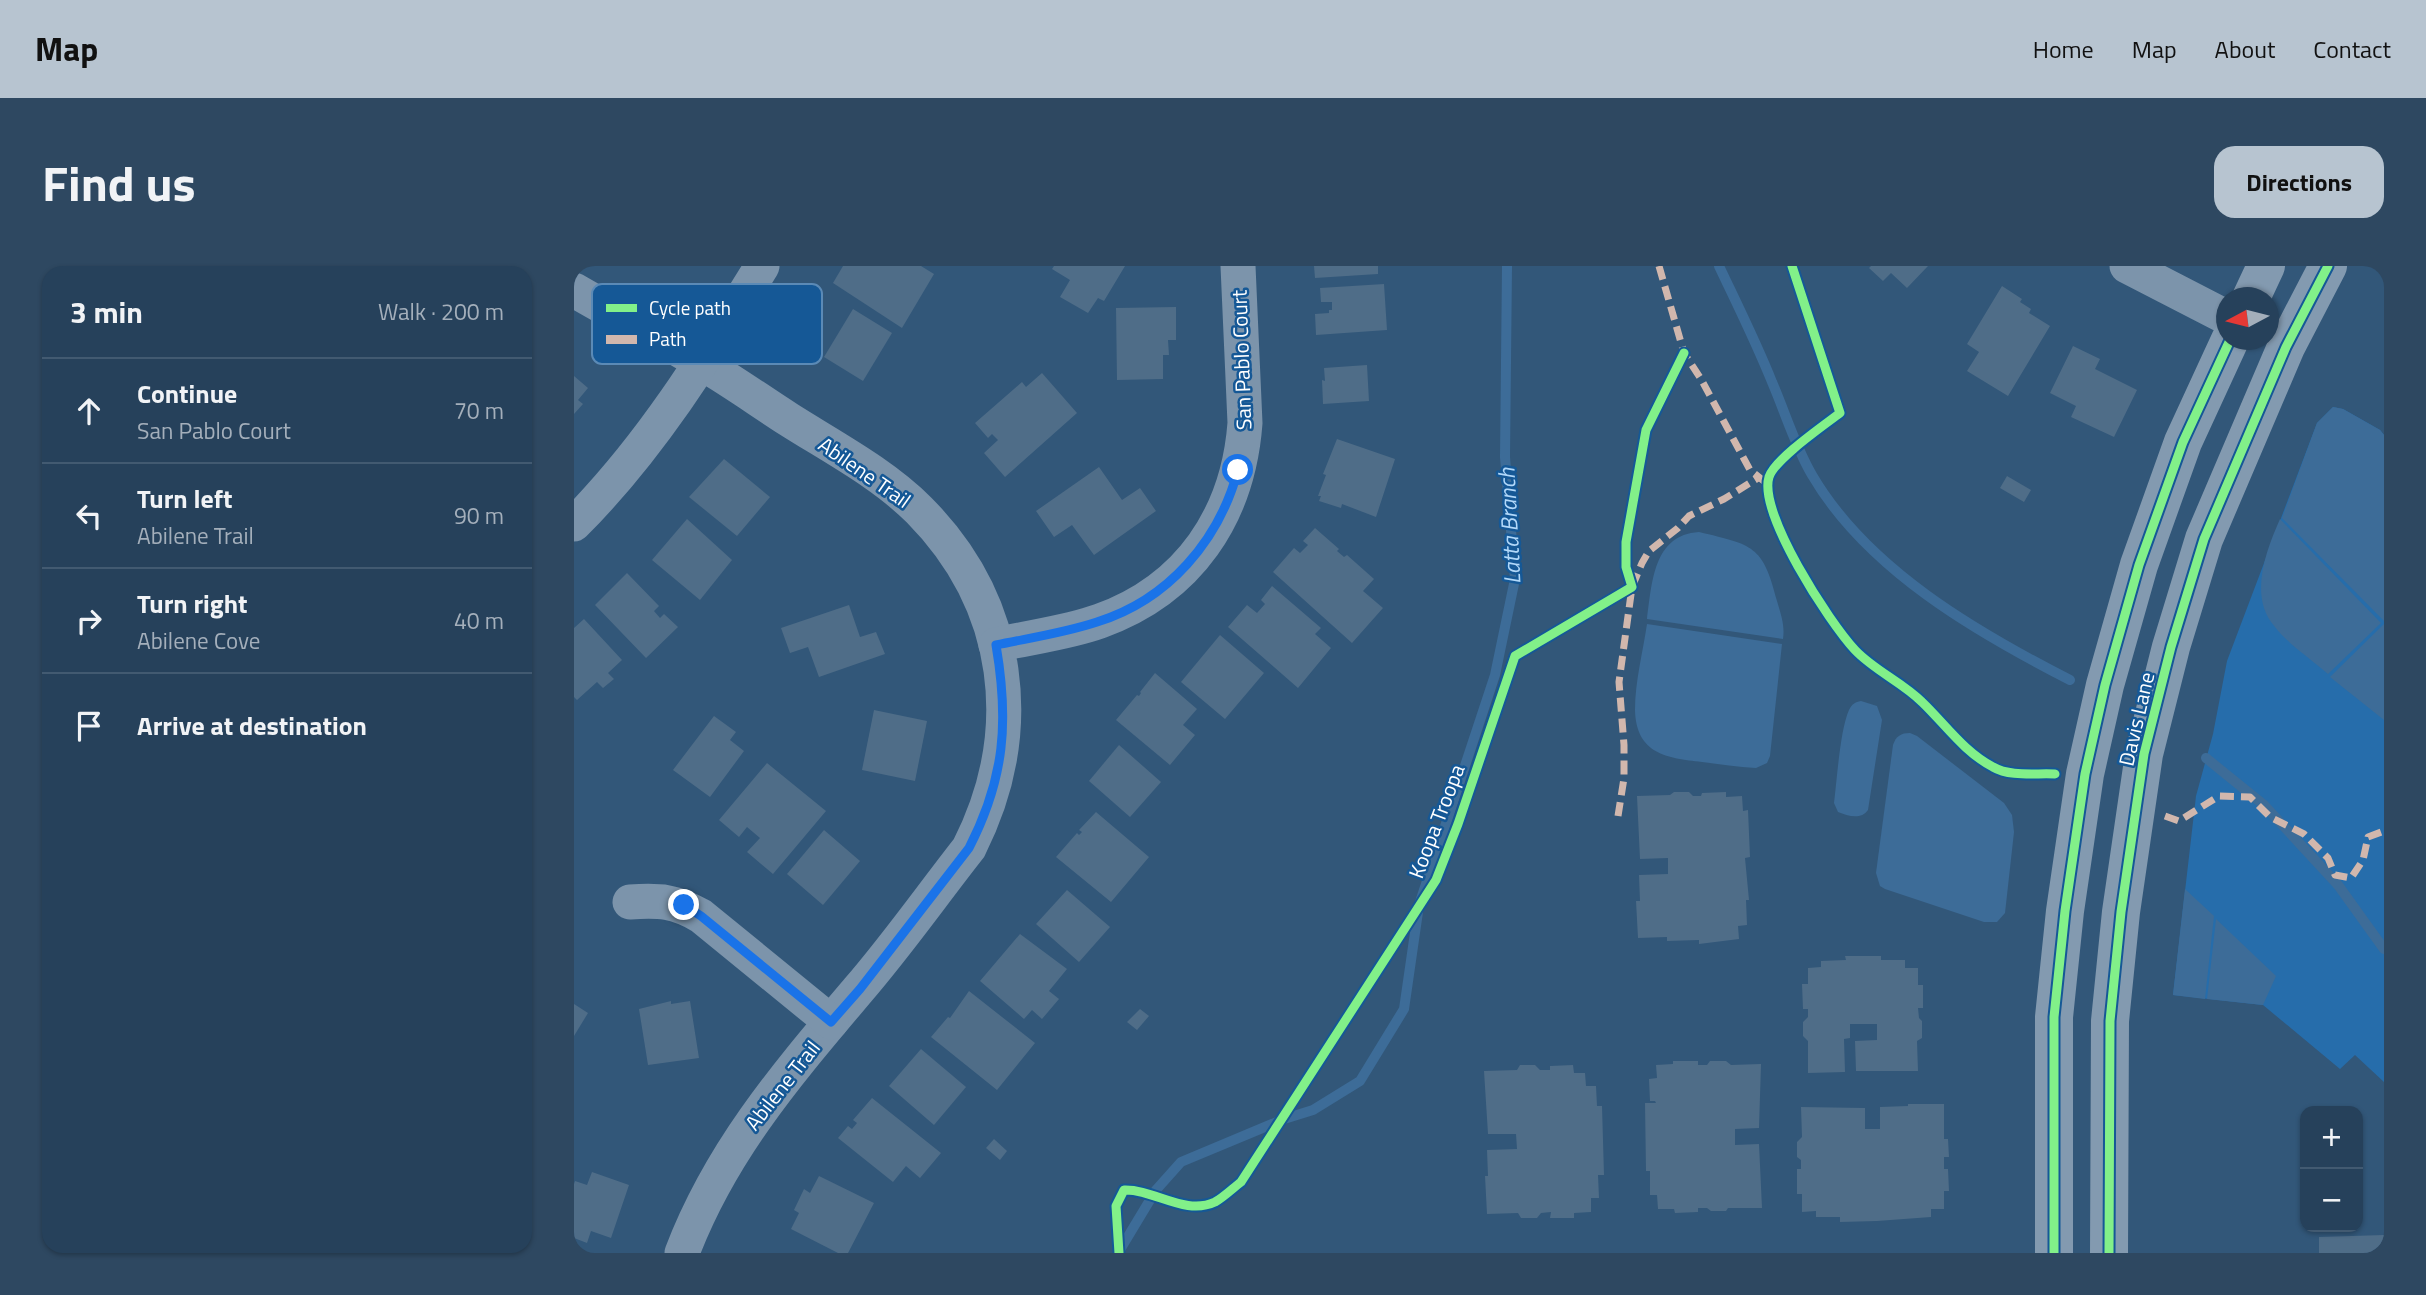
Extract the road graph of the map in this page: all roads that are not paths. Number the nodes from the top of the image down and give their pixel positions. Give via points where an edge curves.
1 (762, 266) edge
2 (1238, 266) edge
3 (2127, 266) edge
4 (2266, 266) edge
5 (2328, 266) edge
6 (751, 284) edge
7 (2256, 287) edge
8 (574, 290) edge
9 (592, 300) edge
10 (2216, 311) edge
11 (2279, 340) edge
12 (2225, 350) edge
13 (2274, 350) edge
14 (702, 364) edge
15 (705, 364) edge
16 (574, 524) edge
17 (996, 645) junction
18 (630, 901) dead end
19 (831, 1022) junction
20 (681, 1253) edge
21 (2054, 1253) edge
22 (2109, 1253) edge

1 - 6 street
2 - 17 street, San Pablo Court via 1243,449 1233,488 1201,548 1150,598 1126,610 1096,622
3 - 10 street
4 - 7 main road
5 - 11 main road, Davis Lane
8 - 9 street, Abilene Trail
12 - 21 main road, Davis Lane via 2183,442 2139,565 2085,774 2054,1017
13 - 22 main road, Davis Lane via 2204,539 2144,754 2110,1021
14 - 16 street via 639,449
15 - 17 street, Abilene Trail via 918,509 965,566
17 - 19 street, Abilene Trail via 1004,716 1002,753 981,825 969,848
18 - 19 street via 684,905
19 - 20 street, Abilene Trail via 734,1147

